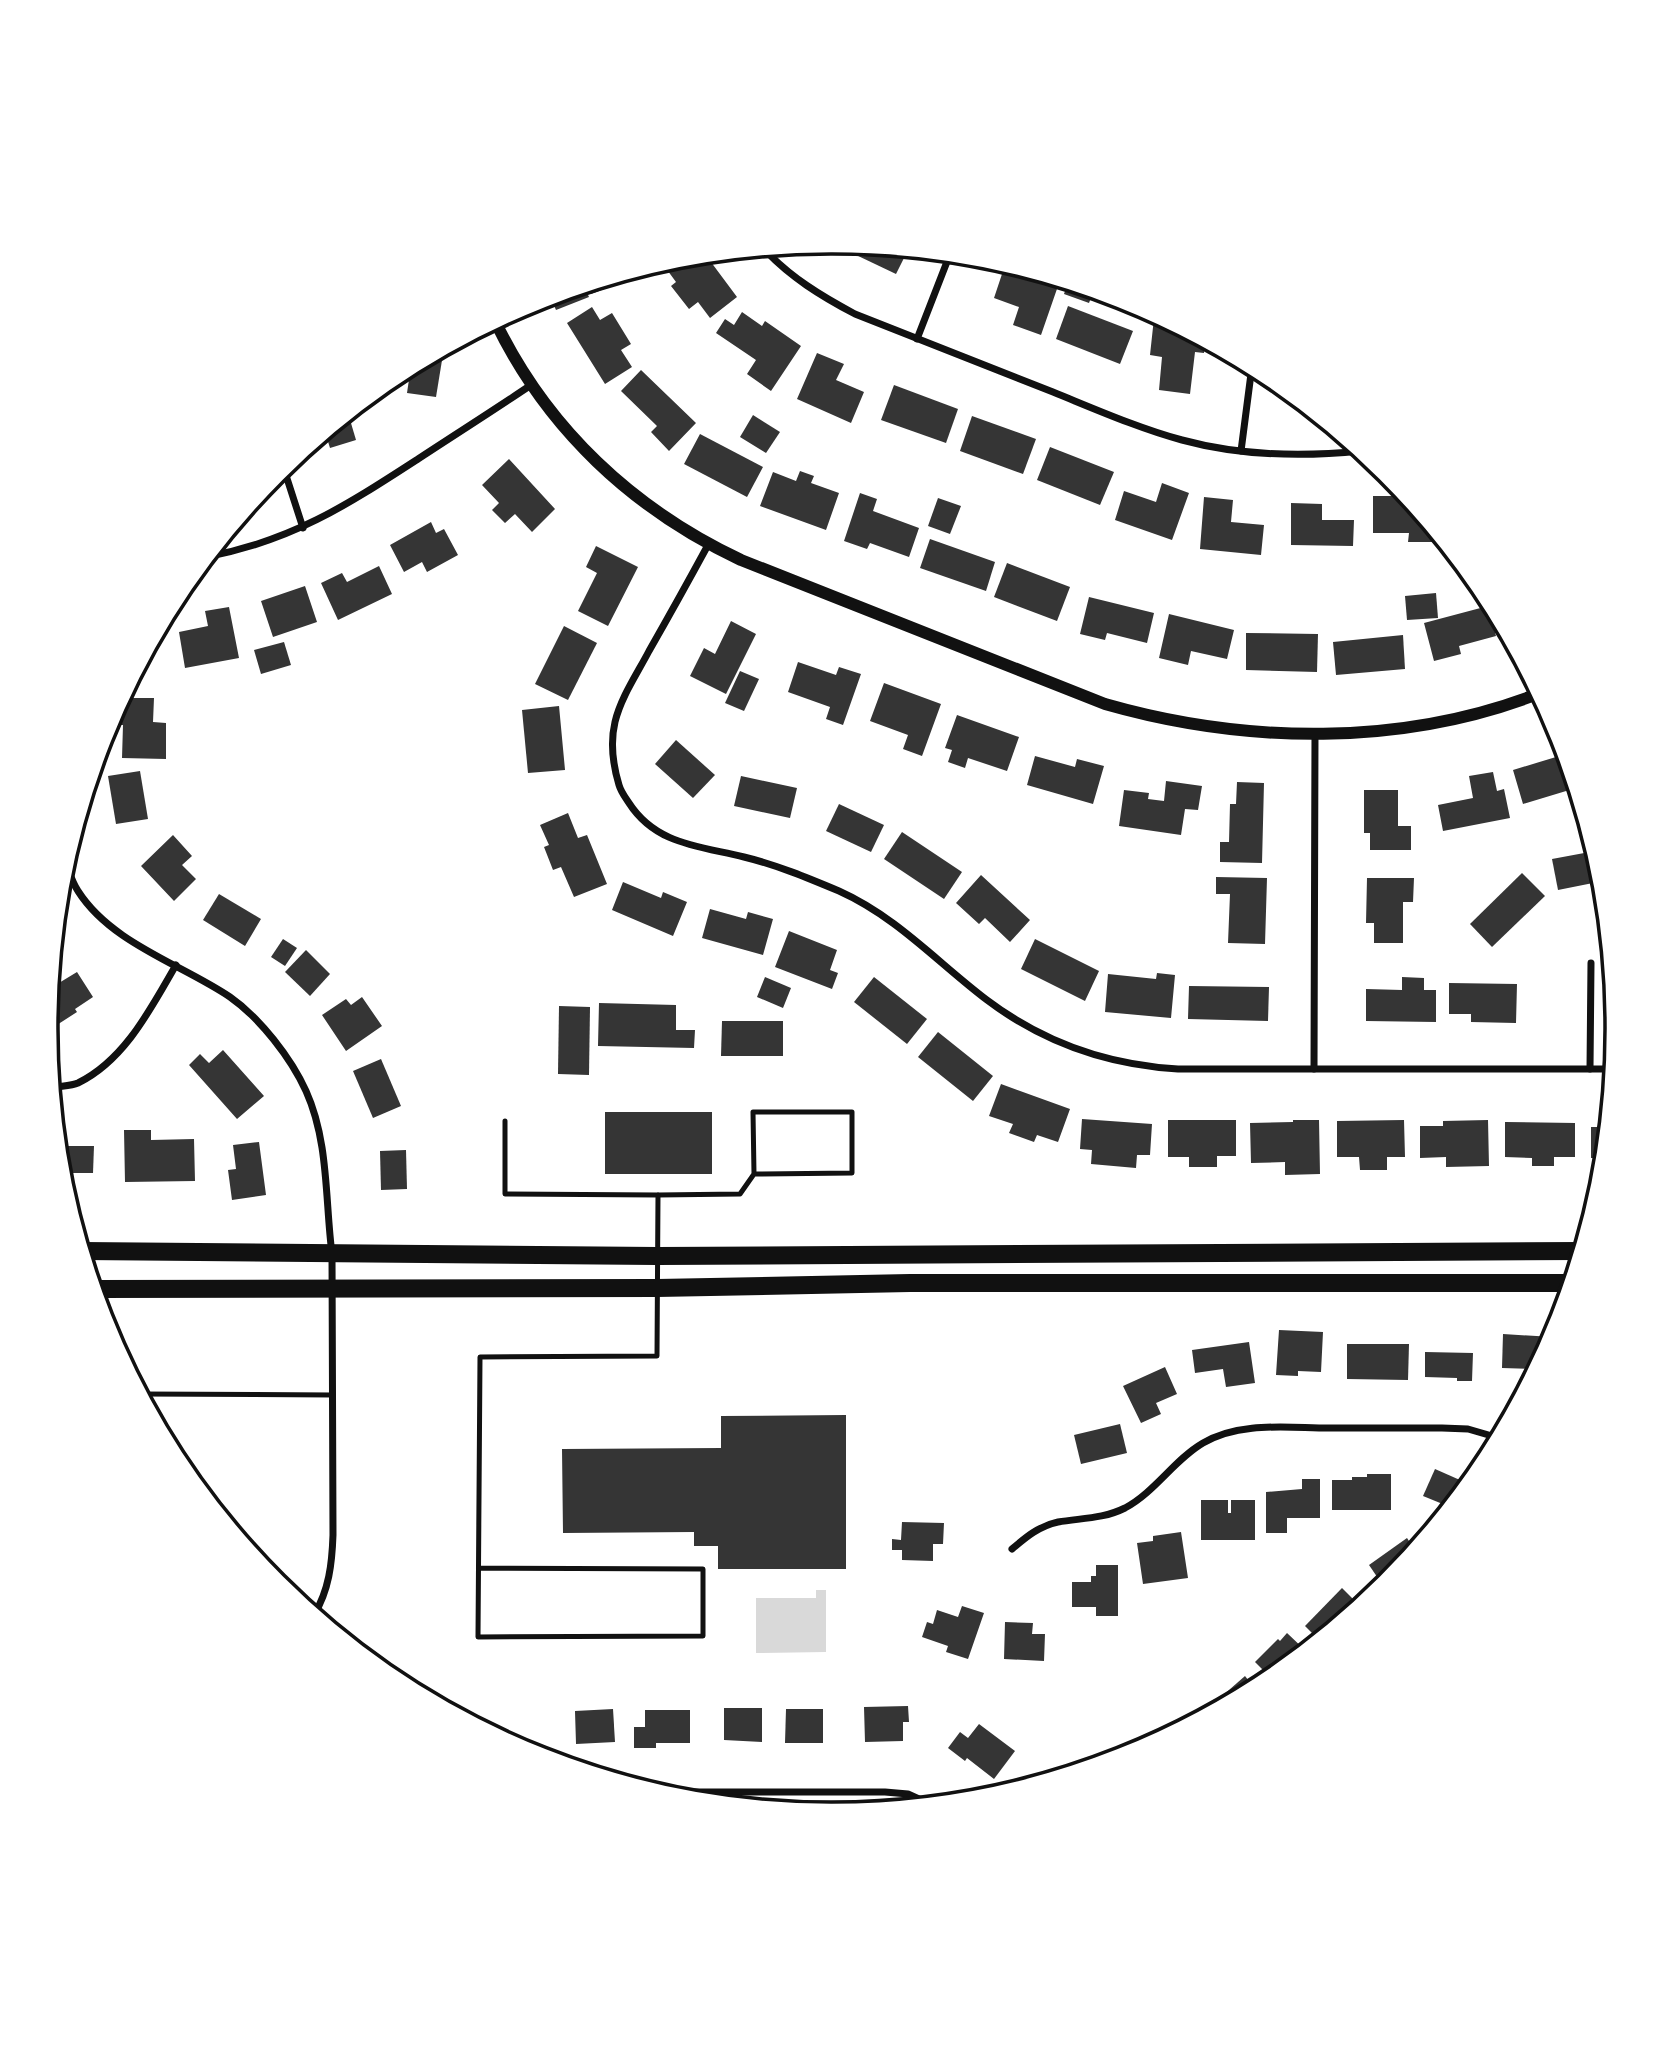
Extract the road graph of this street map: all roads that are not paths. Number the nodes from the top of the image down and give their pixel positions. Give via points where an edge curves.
1 (771, 257) edge
2 (946, 263) edge
3 (500, 329) edge
4 (917, 339) junction
5 (1250, 378) edge
6 (531, 386) junction
7 (1241, 451) junction
8 (1348, 452) edge
9 (287, 478) edge
10 (303, 528) junction
11 (708, 545) junction
12 (221, 553) edge
13 (1530, 696) edge
14 (1315, 733) junction
15 (73, 879) edge
16 (1591, 963) dead end
17 (176, 965) junction
18 (1314, 1069) junction
19 (1590, 1069) junction
20 (1604, 1069) edge
21 (60, 1087) edge
22 (505, 1121) dead end
23 (754, 1174) junction
24 (658, 1195) junction
25 (91, 1251) edge
26 (1572, 1251) edge
27 (332, 1254) junction
28 (657, 1256) junction
29 (1562, 1283) edge
30 (657, 1288) junction
31 (104, 1289) edge
32 (332, 1289) junction
33 (150, 1394) edge
34 (333, 1395) junction
35 (1489, 1435) edge
36 (1012, 1549) dead end
37 (479, 1568) junction
38 (318, 1607) edge
39 (707, 1791) edge
40 (914, 1797) edge

1 - 4 street via 820,296
2 - 4 street
3 - 6 street
4 - 7 street via 1129,422 1184,441
5 - 7 street
6 - 10 street
6 - 11 street via 582,446 633,495
7 - 8 street via 1282,455
9 - 10 street
10 - 12 street
11 - 14 street via 1105,704 1201,726
11 - 18 street via 627,692 615,723 612,756 620,789 637,816 664,837 796,873 843,893 916,939 1023,1025 1062,1045 1147,1067
13 - 14 street via 1470,717 1418,727
14 - 18 street
15 - 17 street via 98,914
16 - 19 street
17 - 21 street via 135,1032 108,1063 77,1084
17 - 27 street via 244,1008 297,1073 314,1111 323,1153
18 - 19 street
19 - 20 street
22 - 24 lane via 505,1194
23 - 23 lane via 852,1173 852,1112 753,1112
23 - 24 lane via 740,1194
24 - 28 lane
25 - 27 main road
26 - 28 main road
27 - 28 main road
27 - 32 street
28 - 30 lane
29 - 30 main road via 910,1283
30 - 32 main road
30 - 37 lane via 657,1356 480,1357
31 - 32 main road
32 - 34 street
33 - 34 lane
34 - 38 street via 333,1555
35 - 36 street via 1442,1428 1231,1431 1203,1443 1125,1508 1104,1516 1056,1522 1032,1532
37 - 37 lane via 478,1637 703,1636 703,1569
39 - 40 street via 885,1792

